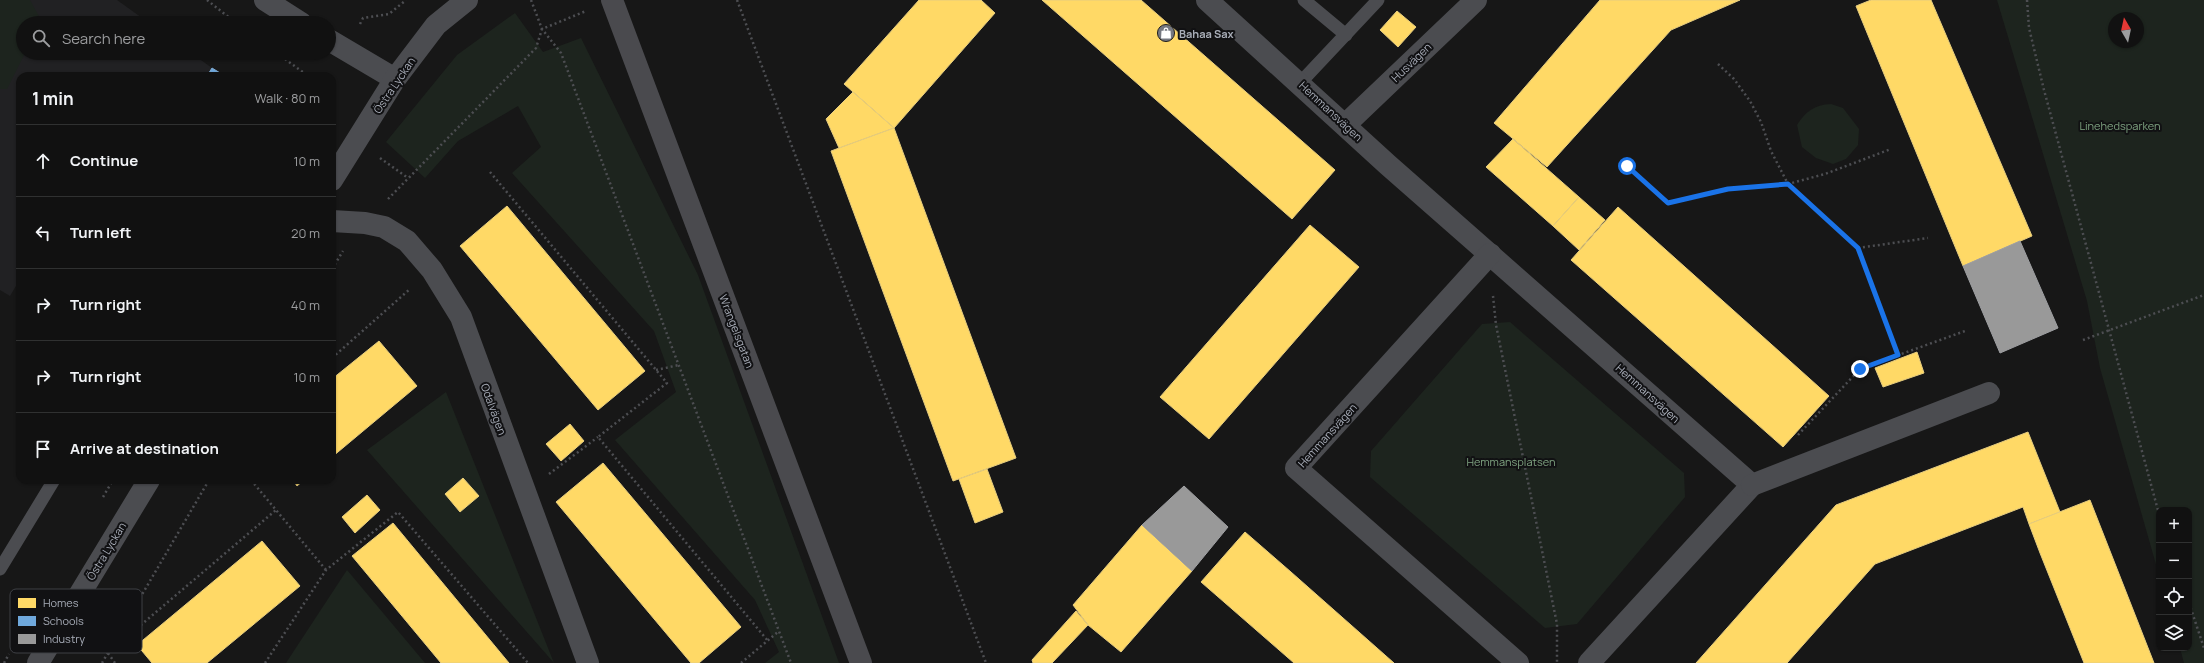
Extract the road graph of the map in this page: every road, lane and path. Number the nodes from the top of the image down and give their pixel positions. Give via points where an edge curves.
1 (206, 0) edge
2 (265, 0) edge
3 (406, 0) edge
4 (467, 0) edge
5 (531, 0) edge
6 (612, 0) edge
7 (737, 0) edge
8 (1304, 0) edge
9 (1378, 0) edge
10 (1476, 0) edge
11 (2027, 0) edge
12 (1210, 1) edge
13 (590, 9) dead end
14 (227, 16) edge
15 (291, 16) edge
16 (363, 18) dead end
17 (542, 29) junction
18 (1346, 35) junction
19 (336, 44) edge
20 (286, 60) edge
21 (1718, 64) dead end
22 (303, 72) edge
23 (395, 79) junction
24 (1300, 83) junction
25 (1345, 125) junction
26 (1891, 149) dead end
27 (1627, 166) dead end
28 (490, 172) dead end
29 (336, 174) edge
30 (1788, 184) junction
31 (336, 221) edge
32 (365, 223) junction
33 (1928, 238) dead end
34 (1858, 248) junction
35 (1490, 254) junction
36 (432, 270) junction
37 (2204, 295) edge
38 (2109, 330) junction
39 (1965, 331) dead end
40 (2083, 340) dead end
41 (336, 354) edge
42 (1898, 355) junction
43 (679, 365) junction
44 (656, 370) junction
45 (1989, 393) dead end
46 (1832, 399) dead end
47 (598, 437) junction
48 (52, 484) edge
49 (147, 484) edge
50 (207, 484) edge
51 (254, 484) edge
52 (1752, 485) junction
53 (525, 492) junction
54 (2157, 507) edge
55 (276, 510) junction
56 (0, 569) edge
57 (326, 570) junction
58 (83, 589) edge
59 (142, 595) edge
60 (2192, 612) edge
61 (142, 624) edge
62 (779, 632) junction
63 (768, 641) junction
64 (2204, 648) edge
65 (44, 653) edge
66 (108, 653) joint
67 (38, 663) edge
68 (102, 663) edge
69 (116, 663) edge
70 (265, 663) edge
71 (528, 663) edge
72 (588, 663) edge
73 (741, 663) edge
74 (791, 663) edge
75 (861, 663) edge
76 (986, 663) edge
77 (1518, 663) edge
78 (1557, 663) edge
79 (1589, 663) edge

1 - 14 path
2 - 15 street
3 - 16 path via 388,14
4 - 23 street, Östra Lyckan via 436,25
5 - 17 path
6 - 75 main road, Wrangelsgatan
7 - 76 path
8 - 18 lane
9 - 18 lane
10 - 25 street, Husvägen
11 - 38 path via 2029,28 2044,90
12 - 24 street, Hemmansvägen
13 - 17 path
17 - 32 path via 536,48
17 - 43 path via 561,53
18 - 24 lane
19 - 23 street
20 - 22 path
21 - 30 path via 1734,79 1750,101
23 - 29 street, Östra Lyckan
24 - 25 street, Hemmansvägen
25 - 35 street, Hemmansvägen
26 - 30 path via 1825,174
27 - 30 path via 1668,203 1728,189
28 - 44 path
30 - 34 path
31 - 32 street, Odalvägen
32 - 36 street, Odalvägen via 384,226 407,241
33 - 34 path
34 - 42 path
35 - 52 street, Hemmansvägen
35 - 77 street, Hemmansvägen via 1296,468
35 - 78 path via 1496,325 1557,624
36 - 41 path
36 - 53 street, Odalvägen via 461,317
37 - 38 path
38 - 40 path
38 - 54 path
39 - 42 path
42 - 46 path via 1860,369
43 - 44 path
43 - 62 path
44 - 47 path via 667,383
45 - 52 street
47 - 53 path
47 - 63 path
48 - 56 lane
49 - 58 street, Östra Lyckan
50 - 59 path
51 - 55 path
52 - 79 street
53 - 72 street, Odalvägen
55 - 57 path
55 - 61 path
57 - 70 path
57 - 71 path via 398,512
60 - 64 path
62 - 63 path
62 - 74 path
63 - 73 path
65 - 67 street, Östra Lyckan
66 - 68 path
66 - 69 path

